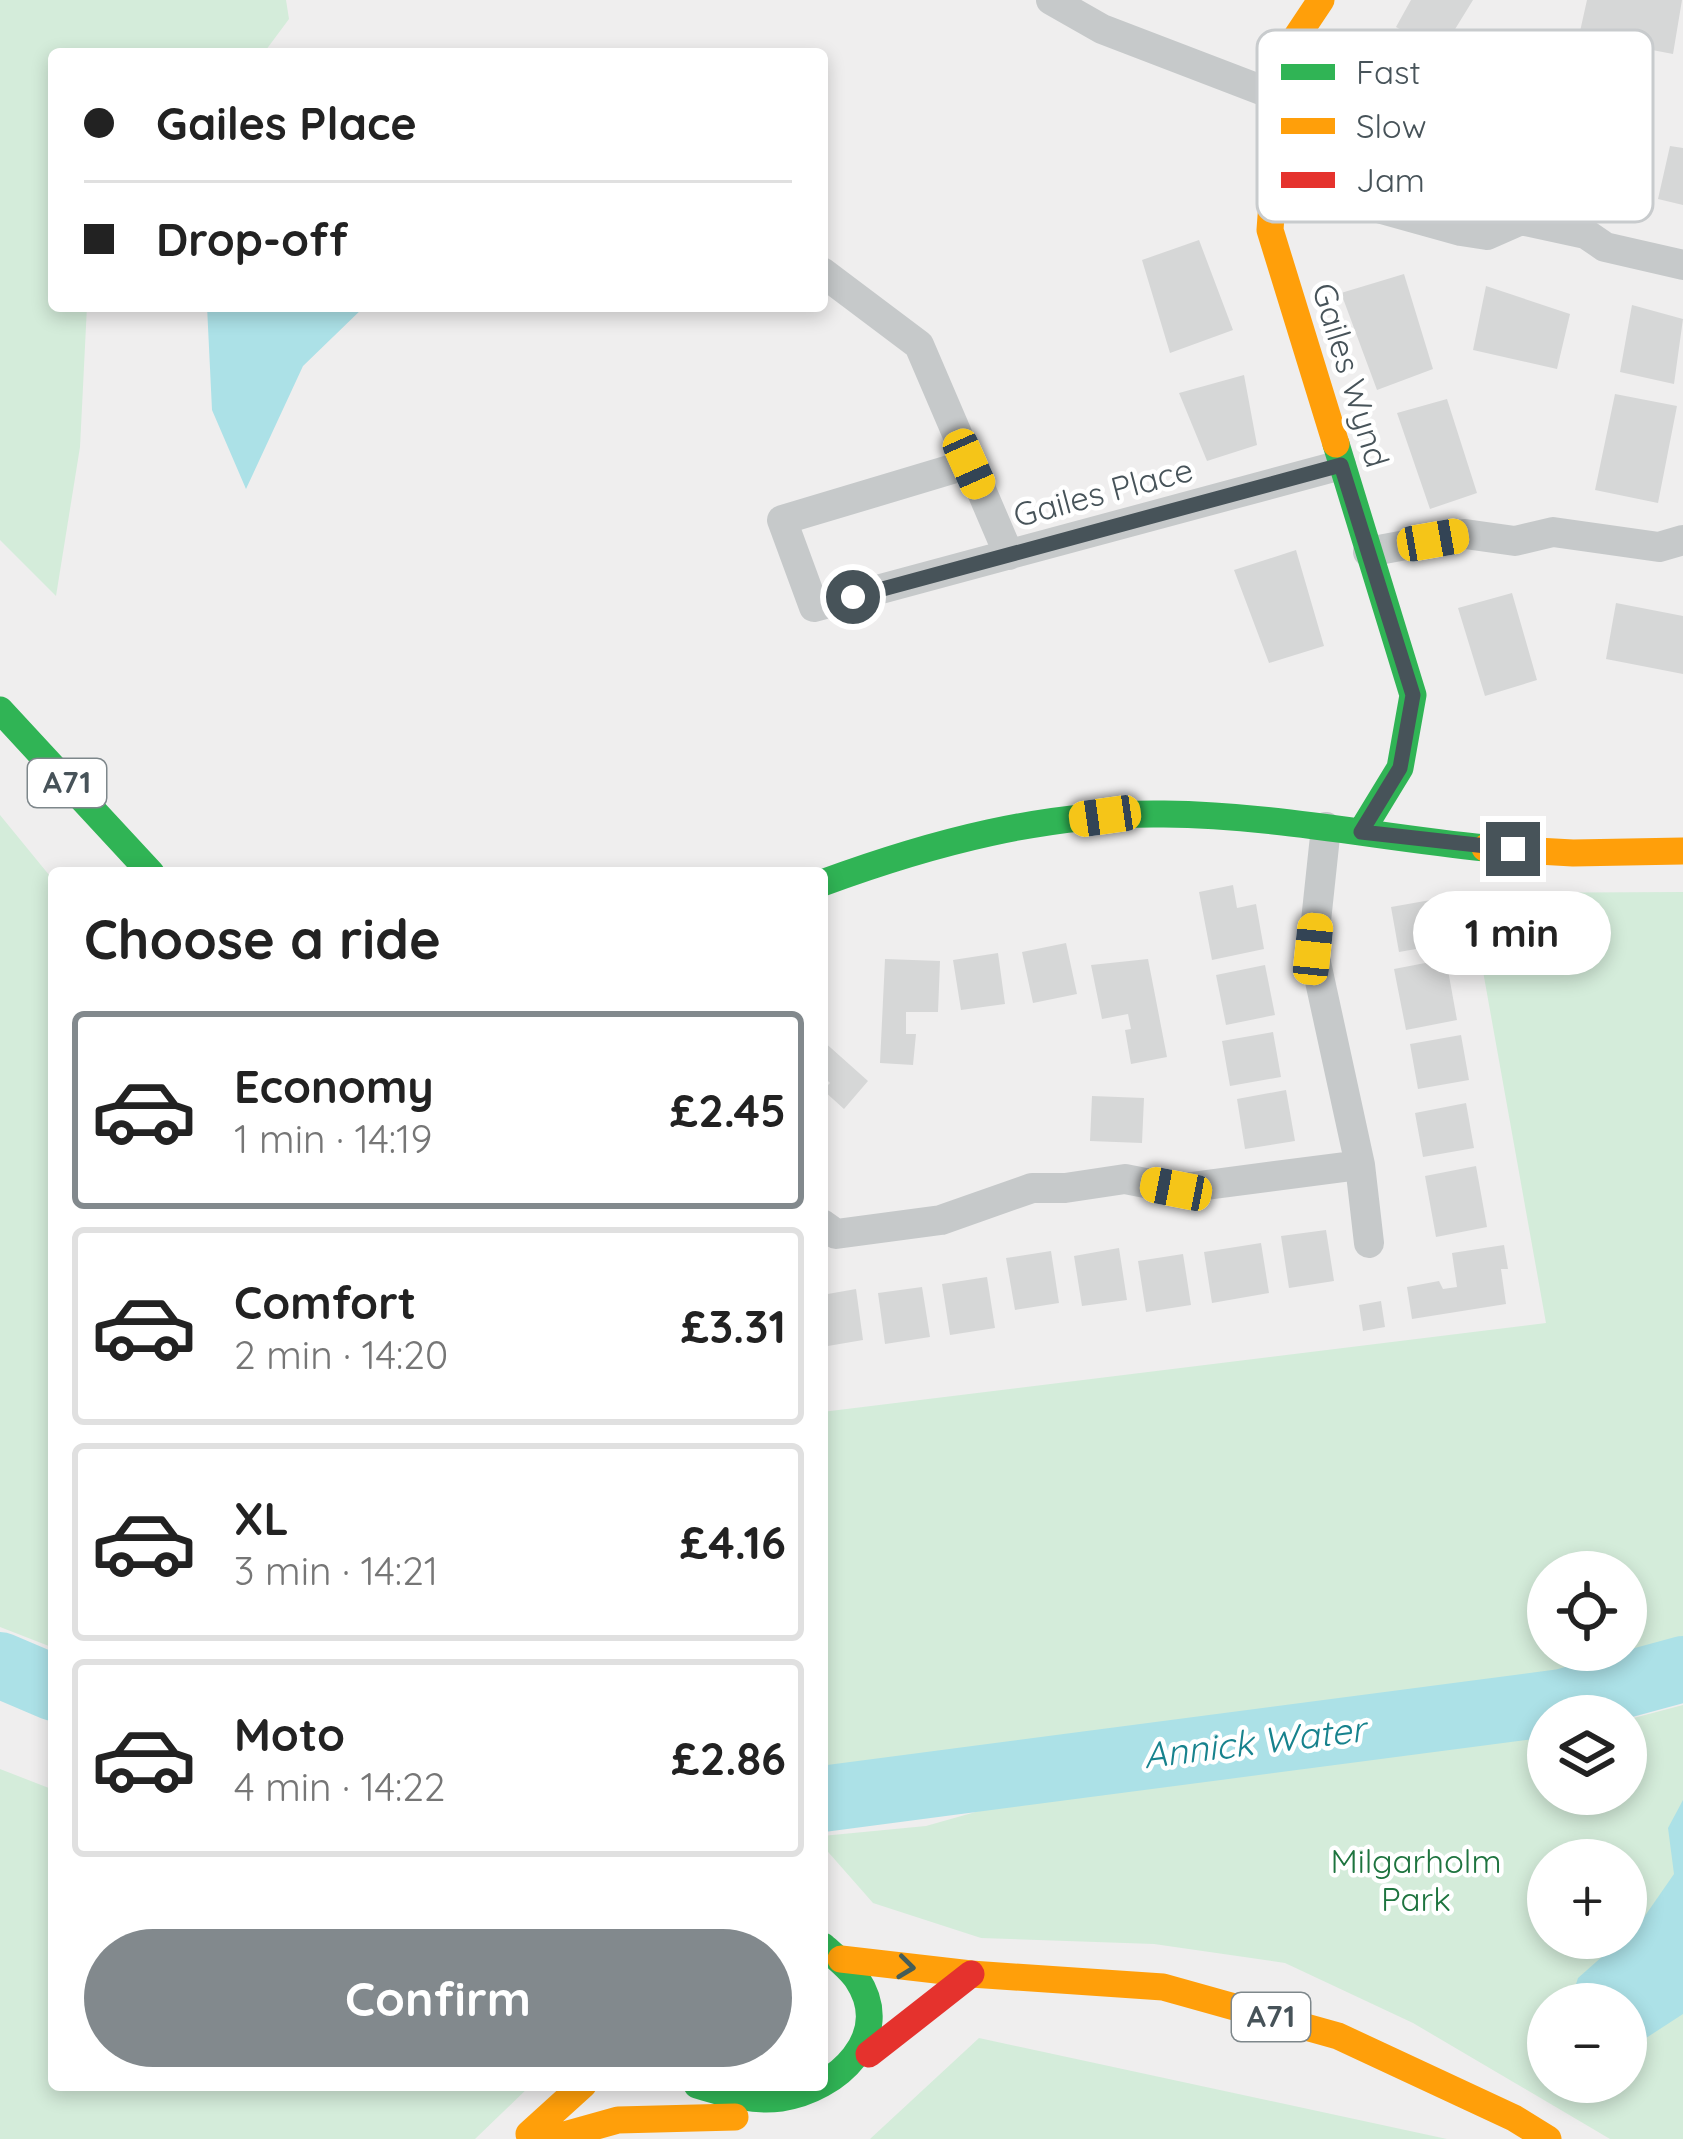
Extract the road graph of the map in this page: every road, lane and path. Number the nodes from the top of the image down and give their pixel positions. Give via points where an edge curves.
1 (1051, 0) edge
2 (1321, 0) edge
3 (1300, 30) edge
4 (1257, 88) edge
5 (1271, 222) edge
6 (1429, 222) edge
7 (1516, 222) edge
8 (1530, 222) edge
9 (1683, 265) edge
10 (828, 277) edge
11 (969, 464) junction
12 (1341, 465) junction
13 (1683, 540) edge
14 (1368, 552) junction
15 (1010, 555) junction
16 (0, 710) edge
17 (1326, 827) junction
18 (1361, 832) junction
19 (1683, 851) edge
20 (145, 867) edge
21 (828, 881) edge
22 (1360, 1166) junction
23 (828, 1228) edge
24 (1370, 1243) dead end
25 (831, 1953) edge
26 (971, 1974) junction
27 (869, 2054) junction
28 (577, 2091) edge
29 (703, 2091) edge
30 (736, 2117) junction
31 (524, 2139) edge
32 (550, 2139) edge
33 (1548, 2139) edge

1 - 4 street via 1102,29
2 - 3 street, Gailes Wynd
5 - 12 street, Gailes Wynd
6 - 7 street via 1487,235
8 - 9 street
10 - 11 street via 919,345
11 - 15 street
11 - 15 street, Gailes Place via 782,520 814,607
12 - 14 street, Gailes Wynd
12 - 15 street, Gailes Place
13 - 14 street via 1659,547 1553,532 1516,541 1465,534
14 - 18 street, Gailes Wynd via 1413,695 1400,768
16 - 20 street, A71
17 - 18 street
17 - 21 street via 1204,814 1105,816 893,855
17 - 22 street via 1313,949
18 - 19 street via 1468,847
22 - 23 street via 1176,1189 1125,1179 1032,1188 941,1220 836,1234
22 - 24 street
25 -> 26 street, A71
25 - 27 street, A71 via 866,1997
26 - 27 street
26 - 33 street, A71 via 1163,1987 1338,2036
27 - 30 street via 843,2099 793,2124
28 - 31 street
29 - 30 street
30 - 32 street via 643,2116 580,2125

